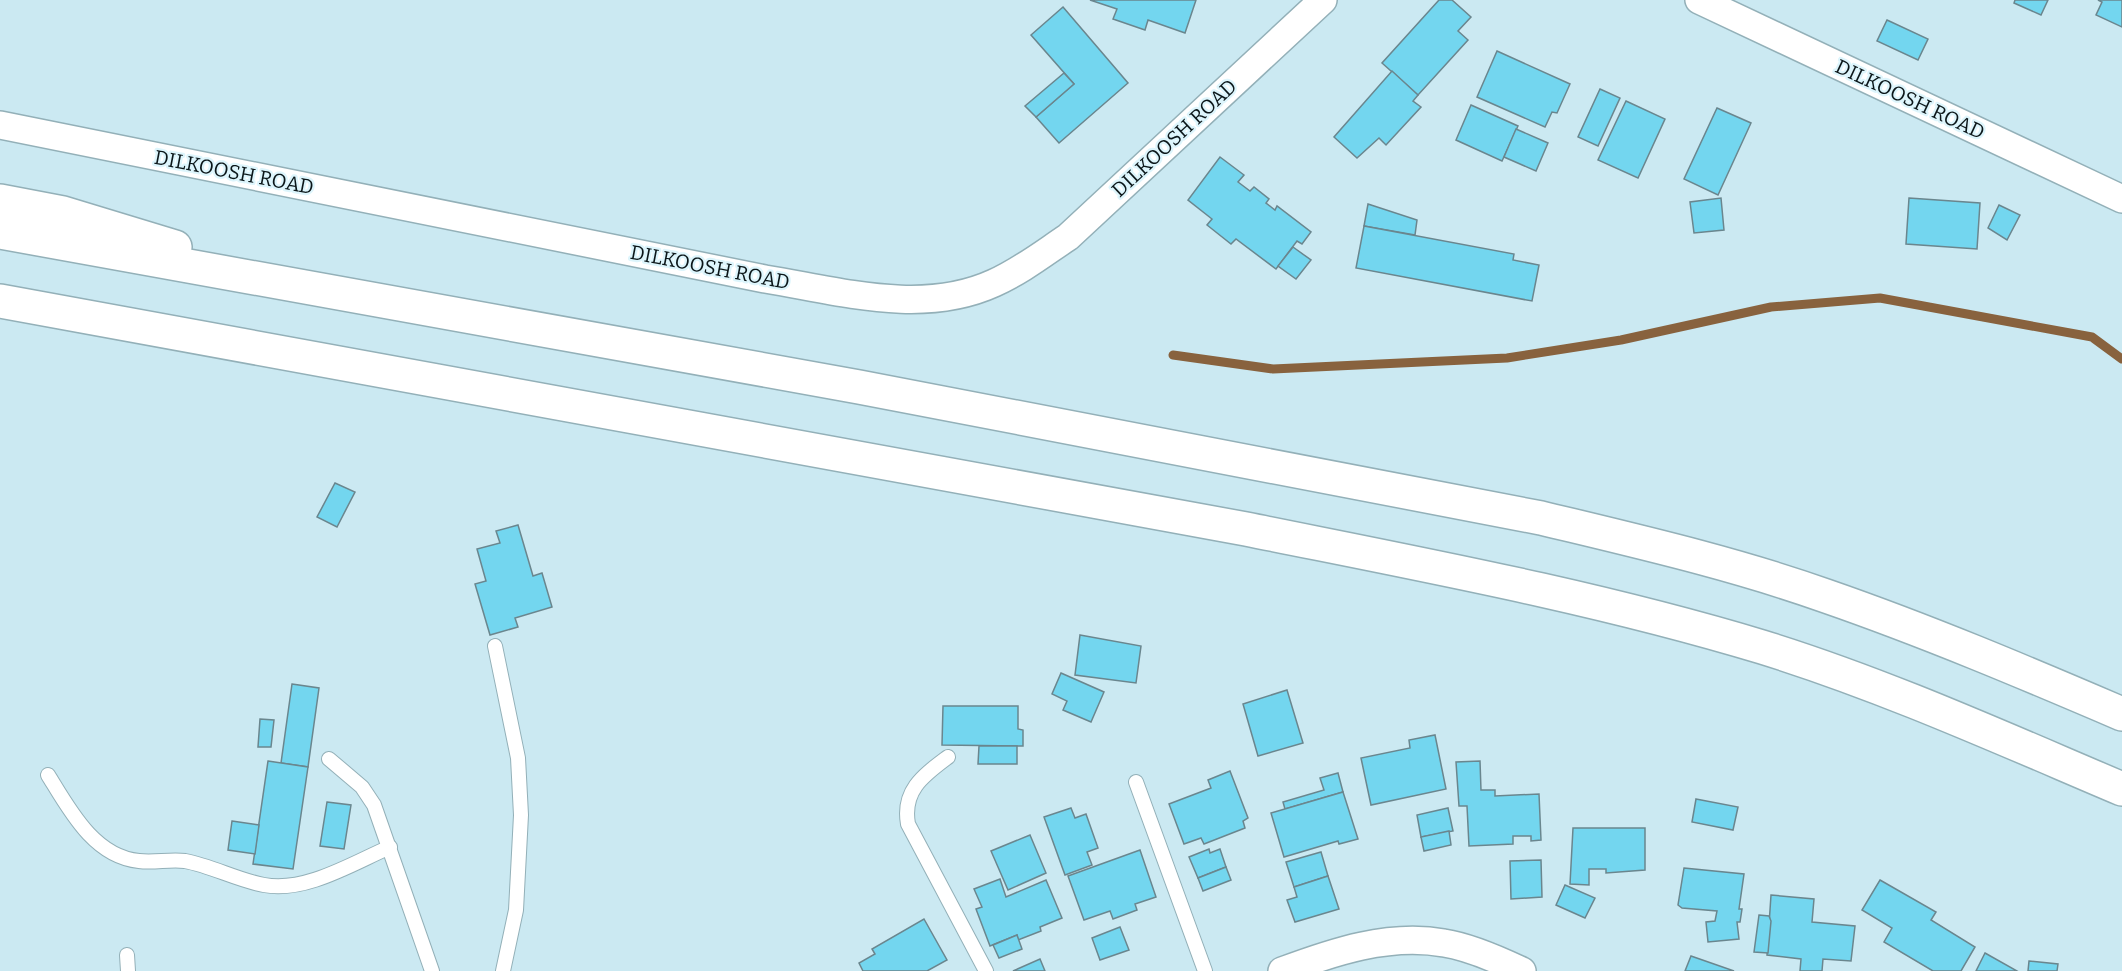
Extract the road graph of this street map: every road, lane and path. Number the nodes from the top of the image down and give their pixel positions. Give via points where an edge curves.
1 (1323, 0) edge
2 (1699, 0) edge
3 (0, 125) edge
4 (2122, 198) edge
5 (0, 201) edge
6 (0, 232) edge
7 (225, 273) junction
8 (0, 301) edge
9 (495, 646) dead end
10 (2122, 714) edge
11 (948, 757) dead end
12 (329, 759) dead end
13 (48, 776) dead end
14 (1136, 782) dead end
15 (2122, 789) edge
16 (390, 847) junction
17 (127, 955) dead end
18 (1291, 969) edge
19 (504, 970) edge
20 (128, 971) edge
21 (432, 971) edge
22 (986, 971) edge
23 (1205, 971) edge
24 (1522, 971) edge

1 - 3 street, DILKOOSH ROAD via 1068,237 994,284 942,299 891,299 765,279
2 - 4 street, DILKOOSH ROAD
5 - 7 highway via 63,213 165,242
6 - 7 highway
7 - 10 highway via 859,387 1541,518 1650,544 1824,595 1998,661
8 - 15 highway via 1246,529 1669,620 1764,648 1950,716
9 - 19 lane via 518,758 521,815 516,910
11 - 22 lane via 919,780 909,795 907,818
12 - 16 lane via 362,787 375,805
13 - 16 lane via 88,834 112,852 137,861 182,861 265,886 290,886
14 - 23 lane
16 - 21 lane
17 - 20 lane
18 - 24 street via 1329,954 1404,942 1444,943

